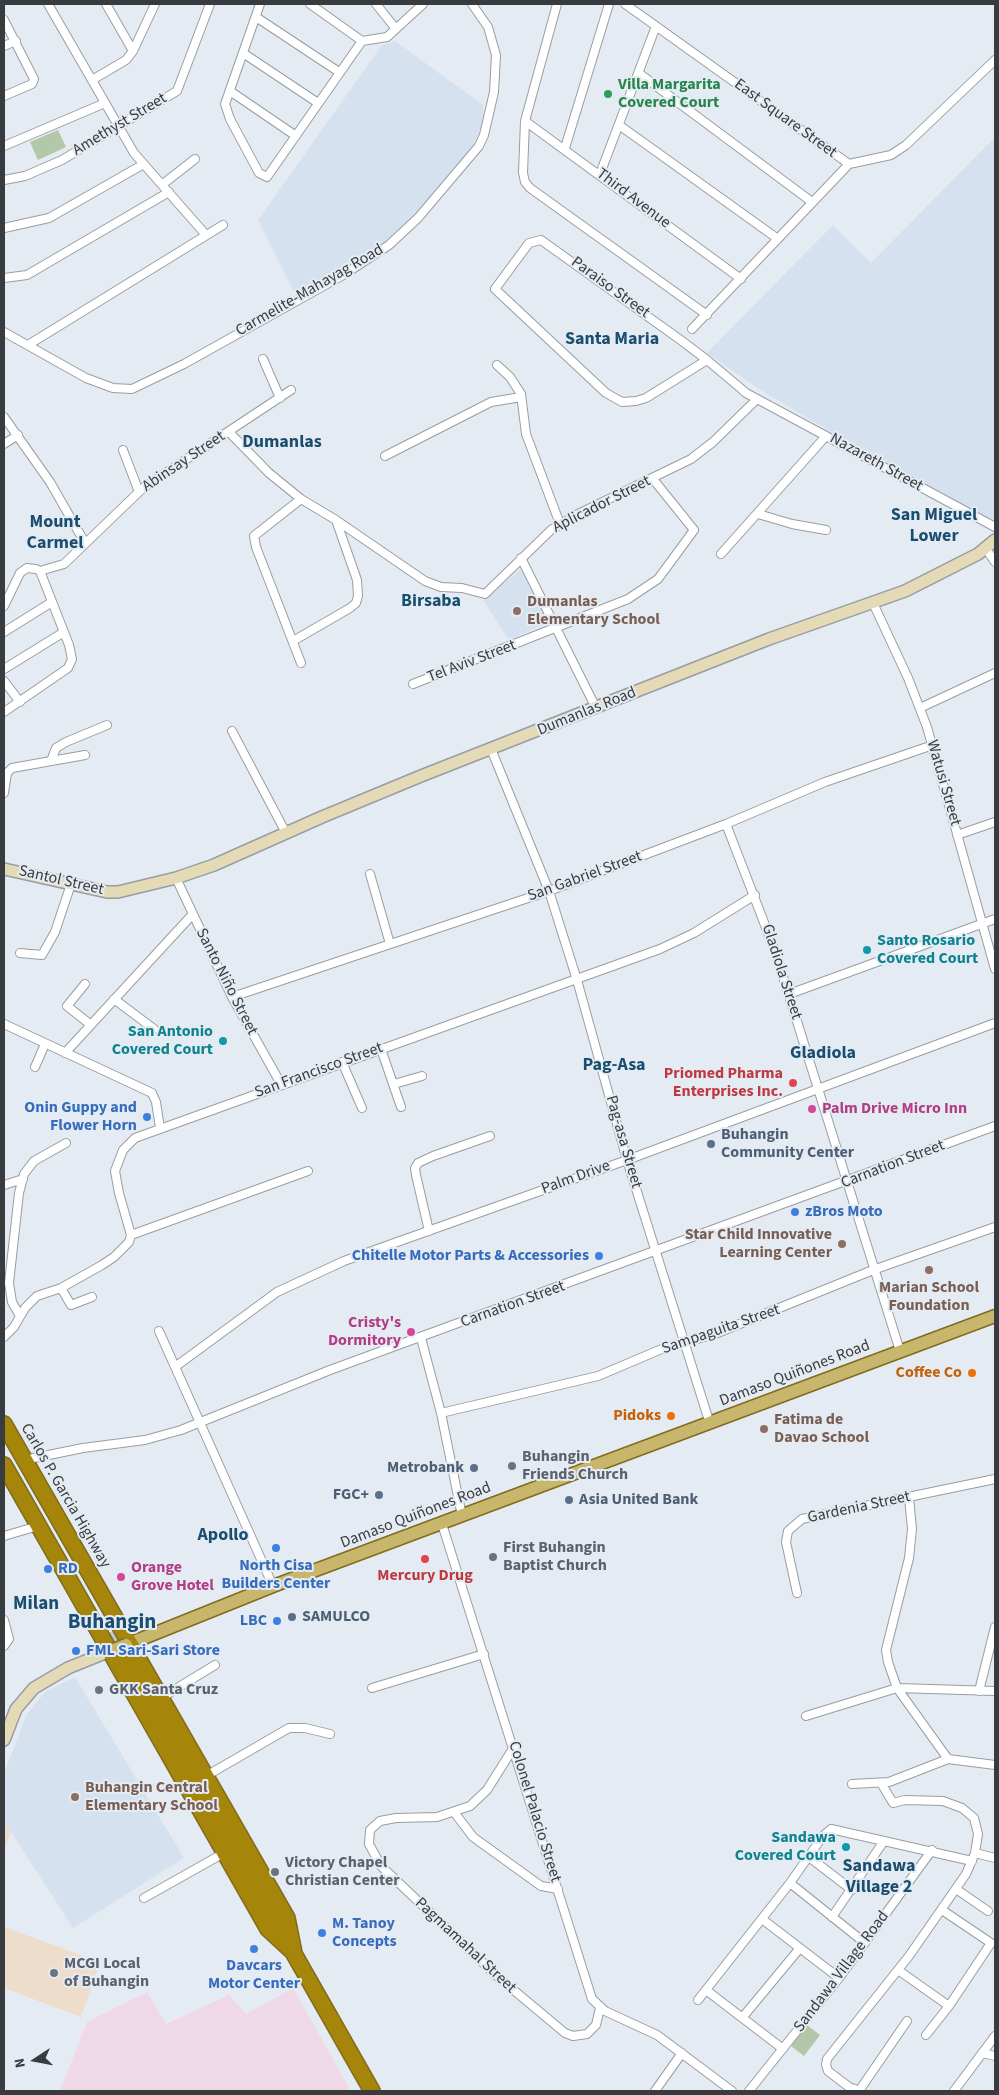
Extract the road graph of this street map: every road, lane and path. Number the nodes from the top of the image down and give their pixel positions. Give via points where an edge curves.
1 (48, 4) edge
2 (106, 4) edge
3 (155, 4) edge
4 (210, 4) edge
5 (260, 4) edge
6 (310, 4) edge
7 (376, 4) edge
8 (423, 4) edge
9 (472, 4) edge
10 (557, 4) edge
11 (609, 4) edge
12 (625, 4) edge
13 (256, 17) junction
14 (4, 20) edge
15 (656, 26) junction
16 (396, 29) junction
17 (16, 41) junction
18 (362, 41) junction
19 (4, 46) edge
20 (134, 51) junction
21 (243, 53) junction
22 (995, 60) edge
23 (339, 72) junction
24 (640, 74) junction
25 (92, 80) junction
26 (230, 91) junction
27 (4, 96) edge
28 (105, 103) junction
29 (318, 103) junction
30 (525, 120) junction
31 (619, 125) junction
32 (118, 126) junction
33 (296, 136) junction
34 (4, 146) edge
35 (564, 148) junction
36 (195, 159) dead end
37 (848, 164) junction
38 (142, 165) junction
39 (600, 174) junction
40 (4, 180) edge
41 (162, 184) junction
42 (169, 192) junction
43 (812, 202) junction
44 (223, 225) dead end
45 (4, 228) edge
46 (206, 236) junction
47 (778, 240) junction
48 (4, 278) edge
49 (740, 279) junction
50 (707, 315) junction
51 (692, 329) dead end
52 (4, 332) edge
53 (28, 345) junction
54 (263, 359) dead end
55 (707, 360) junction
56 (497, 365) dead end
57 (291, 390) dead end
58 (521, 397) junction
59 (280, 398) junction
60 (757, 399) junction
61 (4, 417) edge
62 (229, 432) junction
63 (18, 435) junction
64 (826, 436) junction
65 (4, 444) edge
66 (123, 450) dead end
67 (385, 456) dead end
68 (653, 479) junction
69 (138, 492) junction
70 (301, 499) junction
71 (758, 514) junction
72 (336, 520) junction
73 (560, 524) junction
74 (995, 527) edge
75 (826, 530) dead end
76 (995, 540) edge
77 (85, 543) junction
78 (986, 549) junction
79 (721, 554) dead end
80 (520, 558) junction
81 (995, 562) edge
82 (40, 572) junction
83 (52, 602) junction
84 (873, 603) junction
85 (4, 606) edge
86 (558, 628) junction
87 (4, 632) edge
88 (64, 632) junction
89 (293, 641) junction
90 (300, 663) dead end
91 (4, 669) edge
92 (995, 673) edge
93 (4, 681) edge
94 (413, 684) dead end
95 (20, 702) junction
96 (596, 708) junction
97 (920, 708) junction
98 (4, 712) edge
99 (107, 725) dead end
100 (232, 731) dead end
101 (933, 745) junction
102 (491, 749) junction
103 (85, 755) dead end
104 (51, 761) junction
105 (4, 793) edge
106 (995, 822) edge
107 (726, 824) junction
108 (286, 833) junction
109 (957, 835) junction
110 (4, 869) edge
111 (370, 874) dead end
112 (176, 878) junction
113 (71, 884) junction
114 (549, 891) junction
115 (755, 895) junction
116 (192, 915) junction
117 (995, 919) edge
118 (981, 924) junction
119 (390, 944) junction
120 (20, 953) dead end
121 (995, 969) edge
122 (577, 980) junction
123 (85, 984) dead end
124 (789, 994) junction
125 (232, 996) junction
126 (114, 999) junction
127 (995, 1022) edge
128 (4, 1024) edge
129 (90, 1025) junction
130 (154, 1029) dead end
131 (45, 1044) junction
132 (381, 1048) junction
133 (65, 1053) junction
134 (342, 1062) junction
135 (35, 1067) dead end
136 (422, 1076) dead end
137 (281, 1084) junction
138 (394, 1084) junction
139 (819, 1089) junction
140 (401, 1107) dead end
141 (362, 1108) dead end
142 (995, 1126) edge
143 (160, 1128) junction
144 (490, 1136) dead end
145 (66, 1143) dead end
146 (628, 1160) junction
147 (308, 1171) dead end
148 (23, 1179) junction
149 (848, 1182) junction
150 (4, 1185) edge
151 (995, 1227) edge
152 (429, 1231) junction
153 (132, 1235) junction
154 (657, 1252) junction
155 (873, 1270) junction
156 (61, 1288) junction
157 (92, 1297) dead end
158 (20, 1316) junction
159 (995, 1316) edge
160 (159, 1331) dead end
161 (4, 1337) edge
162 (420, 1338) junction
163 (685, 1343) junction
164 (900, 1351) junction
165 (175, 1367) junction
166 (441, 1413) junction
167 (200, 1422) junction
168 (4, 1424) edge
169 (710, 1424) junction
170 (4, 1444) edge
171 (24, 1460) junction
172 (4, 1465) edge
173 (995, 1479) edge
174 (909, 1497) junction
175 (462, 1516) junction
176 (442, 1524) junction
177 (38, 1526) junction
178 (4, 1536) edge
179 (273, 1586) junction
180 (797, 1593) dead end
181 (4, 1620) edge
182 (995, 1627) edge
183 (111, 1632) tunnel mouth
184 (128, 1644) junction
185 (4, 1646) edge
186 (111, 1650) junction
187 (484, 1654) junction
188 (128, 1662) tunnel mouth
189 (215, 1665) dead end
190 (372, 1688) dead end
191 (897, 1688) junction
192 (979, 1690) junction
193 (995, 1692) edge
194 (161, 1698) junction
195 (8, 1715) edge
196 (806, 1716) dead end
197 (330, 1734) dead end
198 (4, 1740) edge
199 (514, 1747) junction
200 (948, 1759) junction
201 (995, 1765) edge
202 (206, 1776) junction
203 (881, 1783) junction
204 (852, 1784) dead end
205 (454, 1812) junction
206 (884, 1841) junction
207 (932, 1850) junction
208 (224, 1853) junction
209 (809, 1857) junction
210 (974, 1857) junction
211 (995, 1858) edge
212 (790, 1883) junction
213 (558, 1889) junction
214 (956, 1889) junction
215 (852, 1890) junction
216 (144, 1898) dead end
217 (942, 1910) junction
218 (988, 1911) dead end
219 (832, 1917) junction
220 (762, 1919) junction
221 (865, 1943) junction
222 (800, 1948) junction
223 (294, 1953) junction
224 (898, 1970) junction
225 (838, 1978) junction
226 (706, 1990) junction
227 (698, 2000) dead end
228 (949, 2006) junction
229 (600, 2008) junction
230 (742, 2018) junction
231 (907, 2020) dead end
232 (926, 2034) dead end
233 (995, 2036) edge
234 (783, 2049) junction
235 (682, 2053) junction
236 (982, 2053) junction
237 (995, 2056) edge
238 (372, 2091) edge
239 (655, 2091) edge
240 (732, 2091) edge
241 (749, 2091) edge
242 (859, 2091) edge
243 (954, 2091) edge

1 - 25 street
2 - 20 street
3 - 20 street
4 - 32 street, Amethyst Street via 176,91
5 - 13 street
6 - 18 street
7 - 16 street
8 - 16 street
9 - 53 street, Carmelite-Mahayag Road via 488,26 496,55 494,92 484,135 479,146 418,218 390,245 345,274 184,364 132,389 101,384
10 - 30 street
11 - 35 street
12 - 15 street, East Square Street
13 - 21 street
13 - 23 street
14 - 17 street
15 - 24 street
15 - 37 street, East Square Street
16 - 18 street via 387,37
17 - 19 street
17 - 27 street via 34,79 32,84
18 - 23 street
20 - 25 street via 126,60
21 - 26 street
21 - 29 street
22 - 37 street via 906,145 891,155
23 - 29 street
24 - 31 street
24 - 43 street
25 - 28 street
26 - 33 street
26 - 33 street via 225,104 227,112 259,173 267,177 271,174
28 - 32 street
28 - 34 street
29 - 33 street
30 - 35 street, Third Avenue
30 - 50 street via 523,173 530,188
31 - 39 street
31 - 47 street
32 - 38 street
32 - 40 street, Amethyst Street via 62,160 25,176
35 - 39 street, Third Avenue
36 - 41 street
37 - 43 street
38 - 41 street
38 - 45 street via 48,218
39 - 49 street, Third Avenue
41 - 42 street
42 - 46 street
42 - 48 street via 28,275
43 - 47 street
44 - 46 street
46 - 53 street
47 - 49 street
49 - 50 street
50 - 51 street
52 - 53 street, Carmelite-Mahayag Road
54 - 59 street
55 - 55 street, Paraiso Street via 646,398 622,402 606,393 495,289 529,243 541,240
55 - 60 street, Paraiso Street
56 - 58 street via 510,377
57 - 59 street, Abinsay Street
58 - 67 street via 491,402
58 - 73 street via 526,434
59 - 62 street, Abinsay Street
60 - 64 street, Nazareth Street
60 - 68 street, Aplicador Street via 700,453
61 - 63 street
62 - 69 street, Abinsay Street
62 - 70 street, Aplicador Street via 269,473
63 - 65 street
63 - 77 street
64 - 71 street
64 - 74 street, Nazareth Street
66 - 69 street
68 - 73 street, Aplicador Street
68 - 86 street, Tel Aviv Street via 692,524 692,536 650,586 628,599
69 - 77 street, Abinsay Street
70 - 72 street, Aplicador Street
70 - 89 street via 254,536
71 - 75 street
71 - 79 street
72 - 80 street, Aplicador Street via 425,581 441,587 485,594
72 - 89 street via 357,580 358,596 350,608
73 - 80 street, Aplicador Street
76 - 78 main road, Dumanlas Road
77 - 82 street, Abinsay Street via 64,564
78 - 81 street
78 - 84 main road, Dumanlas Road via 905,591
80 - 86 street
82 - 83 street
82 - 85 street, Abinsay Street via 32,567 22,571
83 - 87 street
83 - 88 street
84 - 96 main road, Dumanlas Road via 769,639
84 - 97 street, Watusi Street
86 - 94 street, Tel Aviv Street
86 - 96 street
88 - 91 street
88 - 95 street via 72,653 71,663
89 - 90 street
92 - 97 street
93 - 95 street
95 - 98 street
96 - 102 main road, Dumanlas Road
97 - 101 street, Watusi Street
99 - 104 street via 56,748
100 - 108 street
101 - 107 street, San Gabriel Street via 825,782
101 - 109 street, Watusi Street
102 - 108 main road, Dumanlas Road
102 - 114 street, Pag-asa Street
103 - 104 street
104 - 105 street via 10,770
106 - 109 street
107 - 114 street, San Gabriel Street
107 - 115 street, Gladiola Street
108 - 112 main road, Dumanlas Road
109 - 118 street, Watusi Street
110 - 113 main road, Santol Street
111 - 119 street
112 - 113 main road, Santol Street via 118,892 97,891
112 - 116 street, Santo Niño Street
113 - 120 street via 55,932 42,955
114 - 119 street, San Gabriel Street
114 - 122 street, Pag-asa Street
115 - 122 street, San Francisco Street via 678,942
115 - 124 street, Gladiola Street
116 - 125 street, Santo Niño Street
116 - 126 street
117 - 118 street
118 - 121 street, Watusi Street
118 - 124 street
119 - 125 street, San Gabriel Street
122 - 132 street, San Francisco Street
122 - 146 street, Pag-asa Street
123 - 129 street via 67,1006
124 - 139 street, Gladiola Street
125 - 137 street, Santo Niño Street
126 - 129 street
126 - 130 street
127 - 139 street, Palm Drive
128 - 131 street
129 - 133 street
131 - 133 street
131 - 135 street
132 - 134 street, San Francisco Street
132 - 138 street
133 - 143 street via 152,1093
134 - 137 street, San Francisco Street
134 - 141 street
136 - 138 street
137 - 143 street, San Francisco Street
138 - 140 street
139 - 146 street, Palm Drive
139 - 149 street, Gladiola Street
142 - 149 street, Carnation Street
143 - 153 street, San Francisco Street via 128,1143 117,1161 116,1182
144 - 152 street via 418,1163 416,1175
145 - 148 street via 34,1161 26,1169
146 - 152 street, Palm Drive
146 - 154 street, Pag-asa Street
147 - 153 street
148 - 150 street
148 - 158 street via 9,1283 12,1302
149 - 154 street, Carnation Street
149 - 155 street, Gladiola Street
151 - 155 street, Sampaguita Street
152 - 165 street, Palm Drive via 296,1281 263,1301
153 - 156 street via 125,1248 114,1257
154 - 162 street, Carnation Street
154 - 163 street, Pag-asa Street
155 - 163 street, Sampaguita Street via 779,1310
155 - 164 street, Gladiola Street
156 - 157 street via 71,1305
156 - 158 street via 37,1296
158 - 161 street
159 - 164 main road, Damaso Quiñones Road
160 - 165 street
162 - 166 street
162 - 167 street, Carnation Street
163 - 166 street, Sampaguita Street via 583,1380
163 - 169 street, Pag-asa Street
164 - 169 main road, Damaso Quiñones Road
165 - 167 street
166 - 175 street
167 - 171 street, Carnation Street via 144,1440
167 - 179 street
168 - 171 highway, Carlos P. Garcia Highway
169 - 175 main road, Damaso Quiñones Road
170 - 183 highway, Carlos P. Garcia Highway
171 - 184 highway, Carlos P. Garcia Highway
172 - 177 highway, Carlos P. Garcia Highway
173 - 174 street, Gardenia Street
174 - 180 street, Gardenia Street via 802,1519 788,1531 786,1542
174 - 191 street via 912,1529 909,1558 886,1650
175 - 176 main road, Damaso Quiñones Road
176 - 179 main road, Damaso Quiñones Road
176 - 187 street, Colonel Palacio Street
177 - 178 street
177 - 186 highway, Carlos P. Garcia Highway
179 - 184 main road, Damaso Quiñones Road
181 - 185 street via 9,1639
182 - 192 street
184 - 186 main road, Damaso Quiñones Road, bridge
184 - 194 highway, Carlos P. Garcia Highway
186 - 195 main road via 43,1682
186 - 208 highway, Carlos P. Garcia Highway
187 - 190 street
187 - 199 street, Colonel Palacio Street
188 - 223 highway, Carlos P. Garcia Highway
189 - 194 street
191 - 192 street
191 - 196 street
191 - 200 street
192 - 193 street
194 - 202 highway, Carlos P. Garcia Highway
195 - 198 main road
197 - 202 street via 289,1728
199 - 205 street, Pagmamahal Street via 479,1799
199 - 213 street, Colonel Palacio Street
200 - 201 street
200 - 203 street via 932,1763 903,1778
202 - 223 highway, Carlos P. Garcia Highway via 287,1918
203 - 204 street
203 - 210 street via 894,1802 943,1801 968,1811 977,1826
205 - 213 street via 473,1838 541,1886
205 - 229 street, Pagmamahal Street via 437,1817 380,1821 370,1830 372,1852 381,1866 472,1953 565,2033 573,2036 587,2034 596,2024
206 - 207 street
206 - 209 street via 831,1829
206 - 215 street
207 - 210 street
207 - 221 street, Sandawa Village Road
208 - 216 street
208 - 223 highway, Carlos P. Garcia Highway via 268,1929
209 - 212 street
209 - 215 street
210 - 211 street
210 - 214 street
212 - 219 street
212 - 220 street
213 - 229 street, Colonel Palacio Street via 592,1999
214 - 217 street
214 - 218 street
215 - 219 street
217 - 224 street
217 - 228 street via 991,1943
219 - 221 street
220 - 222 street
220 - 226 street
221 - 225 street, Sandawa Village Road
222 - 225 street
222 - 230 street
223 - 238 highway, Carlos P. Garcia Highway
224 - 228 street
224 - 242 street via 826,2062 828,2071
225 - 234 street, Sandawa Village Road
226 - 227 street
226 - 230 street
228 - 232 street
229 - 235 street via 652,2032
230 - 234 street
231 - 242 street
233 - 236 street
234 - 241 street, Sandawa Village Road
235 - 239 street
235 - 240 street
236 - 237 street
236 - 243 street

